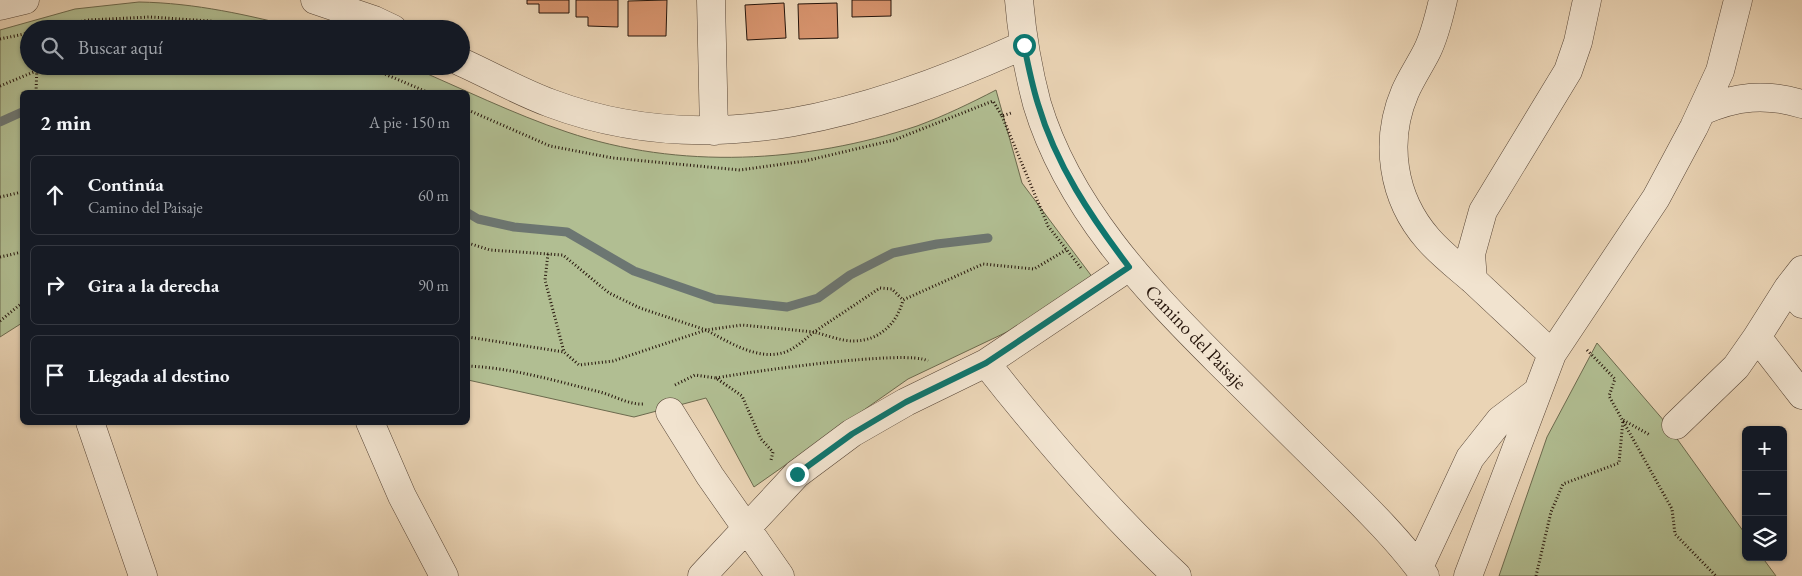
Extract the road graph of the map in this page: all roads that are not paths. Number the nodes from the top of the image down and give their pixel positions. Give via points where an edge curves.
1 (25, 0) edge
2 (315, 0) edge
3 (711, 0) edge
4 (1019, 0) edge
5 (1444, 0) edge
6 (1587, 0) edge
7 (1738, 0) edge
8 (0, 6) edge
9 (374, 20) edge
10 (1024, 45) junction
11 (470, 66) edge
12 (1802, 104) edge
13 (1702, 111) junction
14 (714, 131) junction
15 (1129, 267) junction
16 (1473, 280) junction
17 (1797, 287) edge
18 (1756, 337) junction
19 (1552, 354) junction
20 (986, 363) junction
21 (1537, 392) junction
22 (1802, 395) edge
23 (670, 412) dead end
24 (91, 425) edge
25 (371, 425) edge
26 (1676, 425) road end
27 (745, 528) junction
28 (1422, 572) edge
29 (143, 576) edge
30 (444, 576) edge
31 (702, 576) edge
32 (780, 576) edge
33 (1177, 576) edge
34 (1468, 576) edge

1 - 8 street
2 - 9 street
3 - 14 street
4 - 10 street, Camino del Paisaje
5 - 16 street via 1428,49 1399,108 1394,136 1394,165 1398,186 1416,224
6 - 16 street via 1568,71 1483,211 1471,254
7 - 13 street via 1720,71
10 - 14 street via 910,92 832,115 768,127
10 - 15 street, Camino del Paisaje via 1038,105 1056,152 1092,217
11 - 14 street via 550,103 581,113 647,126
12 - 13 street via 1762,96 1721,102
13 - 19 street via 1656,198
15 - 20 street
15 - 28 street, Camino del Paisaje via 1165,308 1357,499
16 - 19 street
17 - 18 street
18 - 22 street
18 - 26 street via 1736,367
19 - 21 street
20 - 27 street via 906,402 852,434 797,474
20 - 33 street via 1059,453
21 - 28 street via 1500,420 1470,458
21 - 34 street
23 - 27 street
24 - 29 street
25 - 30 street via 402,496
27 - 31 street
27 - 32 street

